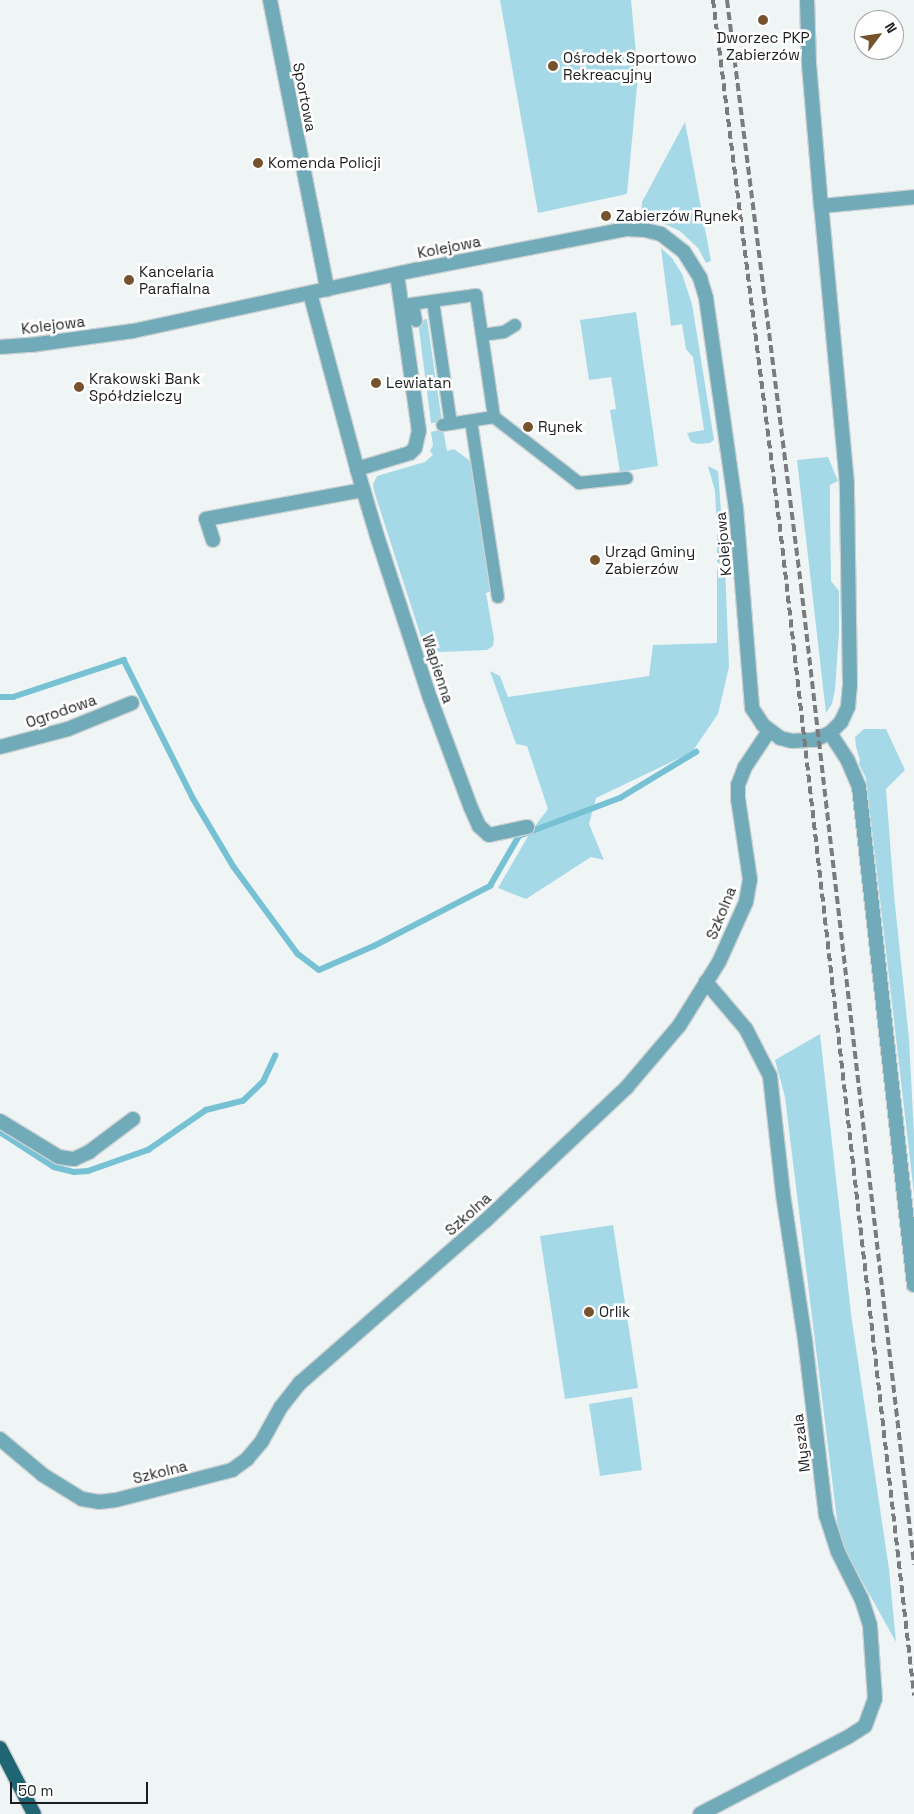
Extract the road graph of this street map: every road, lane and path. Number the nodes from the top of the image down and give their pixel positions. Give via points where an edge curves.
1 (270, 0) edge
2 (807, 0) edge
3 (914, 197) edge
4 (820, 206) junction
5 (397, 275) junction
6 (327, 289) junction
7 (310, 293) junction
8 (433, 301) junction
9 (416, 321) dead end
10 (515, 325) dead end
11 (482, 335) junction
12 (0, 347) edge
13 (494, 417) junction
14 (471, 421) junction
15 (357, 469) junction
16 (627, 478) dead end
17 (363, 490) junction
18 (213, 540) dead end
19 (498, 597) dead end
20 (132, 703) dead end
21 (769, 731) junction
22 (830, 733) junction
23 (0, 747) edge
24 (527, 827) dead end
25 (706, 982) junction
26 (133, 1119) dead end
27 (0, 1121) edge
28 (914, 1285) edge
29 (0, 1439) edge
30 (0, 1748) edge
31 (34, 1814) edge
32 (700, 1814) edge

1 - 6 street, Sportowa
2 - 4 street
3 - 4 street
4 - 22 street via 845,456 849,580 850,696 845,715
5 - 6 street, Kolejowa
5 - 15 street via 419,431 415,448 410,453
5 - 21 street, Kolejowa via 627,229 661,234 684,252 700,278 706,298 736,508 750,698 755,714
6 - 7 street, Kolejowa
7 - 12 street, Kolejowa via 133,331
7 - 15 street, Wapienna
8 - 9 street via 412,304
8 - 11 street via 476,295
8 - 14 street via 436,350 447,424
10 - 11 street via 504,332
11 - 13 street
13 - 14 street
13 - 16 street via 579,483
14 - 19 street
15 - 17 street, Wapienna
17 - 18 street via 206,518
17 - 24 street, Wapienna via 430,698 479,826 489,835
20 - 23 street, Ogrodowa via 68,729
21 - 22 street, Kolejowa via 792,741 814,740
21 - 25 street, Szkolna via 745,767 738,785 749,892 719,962
22 - 28 street via 848,761 859,787
25 - 29 street, Szkolna via 679,1026 627,1087 485,1221 300,1383 281,1407 262,1441 247,1459 232,1470 99,1502 82,1499 43,1475
25 - 32 street, Myszala via 746,1029 770,1076 826,1516 838,1552 862,1598 870,1625 875,1699 864,1726 848,1738
26 - 27 street via 89,1152 74,1159 59,1157
30 - 31 main road

